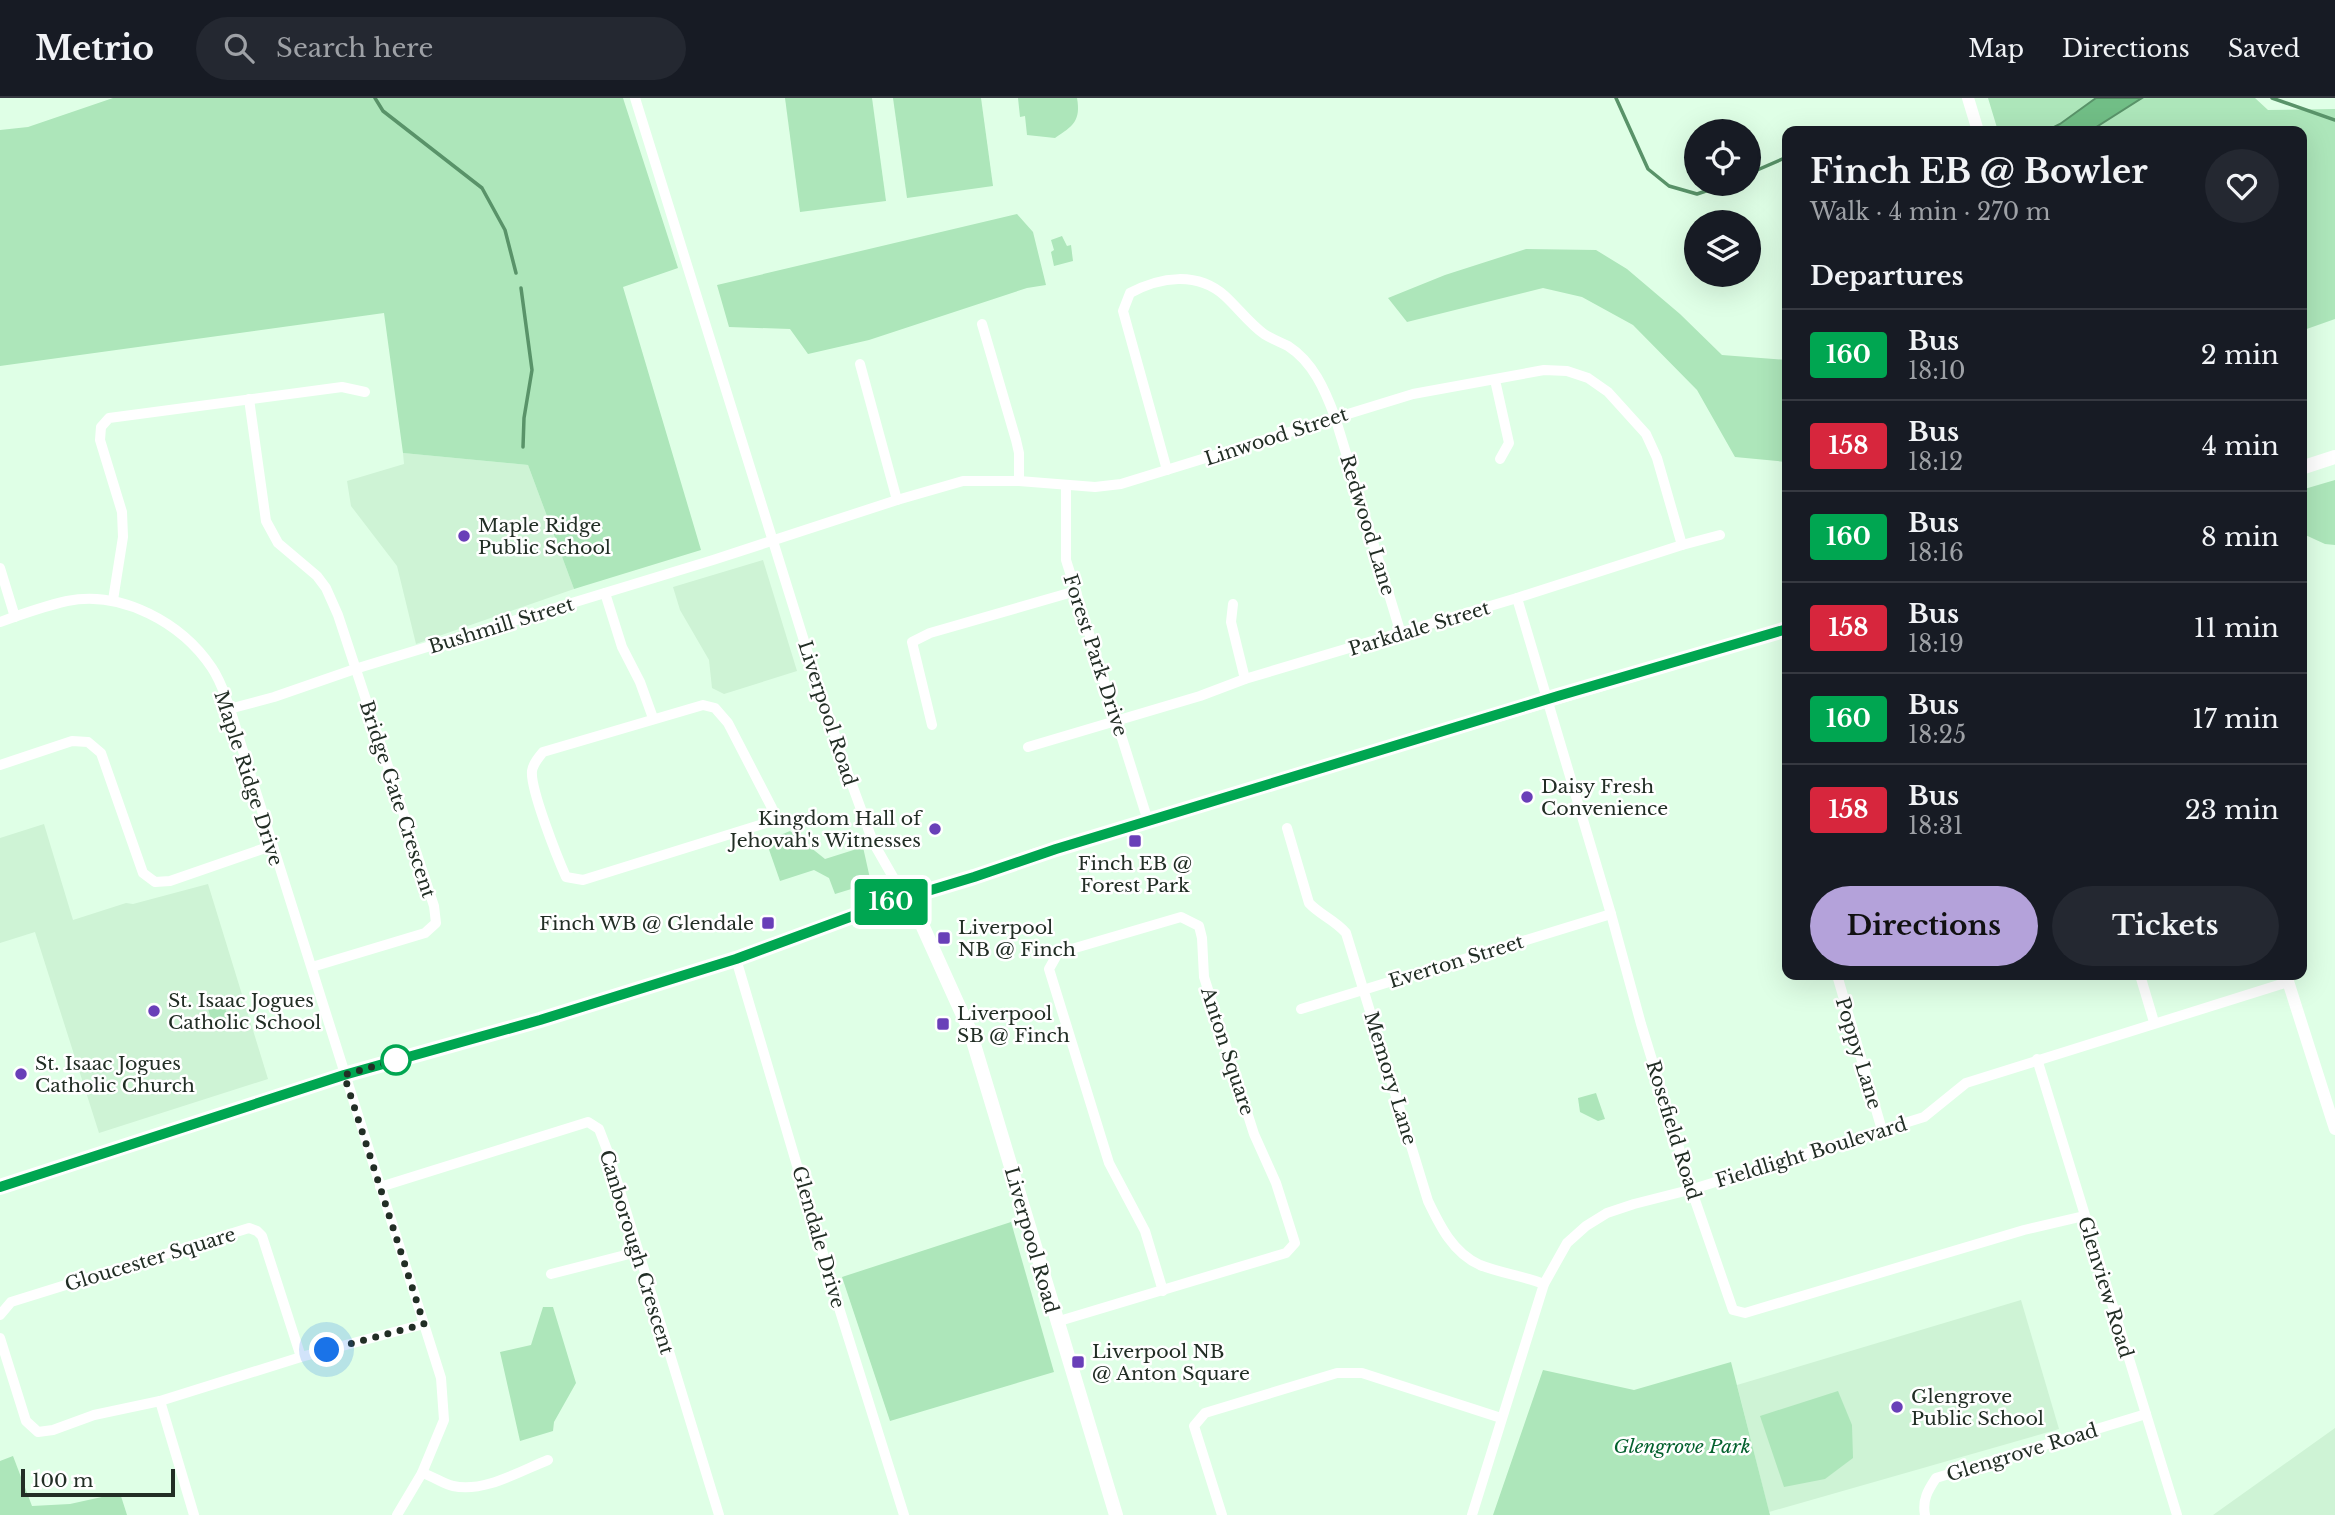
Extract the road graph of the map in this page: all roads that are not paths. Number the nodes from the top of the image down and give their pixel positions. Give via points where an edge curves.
1 (635, 98) edge
2 (1968, 98) edge
3 (1976, 126) edge
4 (982, 324) dead end
5 (860, 364) dead end
6 (1495, 380) junction
7 (365, 392) dead end
8 (249, 399) junction
9 (1335, 417) junction
10 (2335, 457) edge
11 (1500, 459) dead end
12 (2307, 466) edge
13 (1167, 470) junction
14 (1019, 481) junction
15 (1066, 485) junction
16 (897, 500) junction
17 (1720, 535) dead end
18 (773, 540) junction
19 (1682, 545) junction
20 (0, 568) edge
21 (1076, 591) junction
22 (605, 593) junction
23 (1517, 598) junction
24 (113, 600) junction
25 (1234, 604) dead end
26 (15, 617) junction
27 (0, 622) edge
28 (1782, 630) edge
29 (1401, 634) junction
30 (355, 669) junction
31 (1245, 679) junction
32 (1546, 699) junction
33 (229, 709) junction
34 (653, 718) junction
35 (1117, 720) junction
36 (932, 725) dead end
37 (1028, 747) dead end
38 (0, 765) edge
39 (1148, 821) junction
40 (1287, 828) dead end
41 (271, 846) junction
42 (905, 898) junction
43 (1611, 914) junction
44 (736, 959) junction
45 (312, 967) junction
46 (1838, 980) edge
47 (2141, 980) edge
48 (2281, 980) edge
49 (2288, 980) edge
50 (1364, 990) junction
51 (1301, 1009) dead end
52 (2154, 1022) junction
53 (2037, 1059) junction
54 (344, 1075) junction
55 (2335, 1129) edge
56 (1882, 1130) junction
57 (0, 1187) edge
58 (380, 1187) junction
59 (1693, 1189) junction
60 (2084, 1216) junction
61 (637, 1252) junction
62 (551, 1275) dead end
63 (1544, 1284) junction
64 (1163, 1291) junction
65 (0, 1315) edge
66 (1056, 1322) junction
67 (424, 1324) junction
68 (0, 1338) edge
69 (301, 1357) junction
70 (160, 1401) junction
71 (2146, 1414) junction
72 (1501, 1418) junction
73 (548, 1460) dead end
74 (422, 1473) junction
75 (194, 1515) edge
76 (397, 1515) edge
77 (719, 1515) edge
78 (904, 1515) edge
79 (1116, 1515) edge
80 (1222, 1515) edge
81 (1472, 1515) edge
82 (1925, 1515) edge
83 (2176, 1515) edge

1 - 18 street, Liverpool Road
2 - 3 street
4 - 14 street via 1016,440
5 - 16 street
6 - 9 street, Linwood Street via 1413,394
6 - 11 street via 1509,443
6 - 19 street, Linwood Street via 1544,370 1567,371 1608,392 1646,434
7 - 8 street via 342,387
8 - 24 street via 109,418 101,427 100,440 122,512 123,537
8 - 30 street via 265,521 278,543 327,588
9 - 13 street, Linwood Street
9 - 13 street, Redwood Lane via 1312,368 1291,348 1263,333 1222,293 1201,282 1173,279 1150,283 1130,293 1123,311
9 - 29 street, Redwood Lane
10 - 12 main road
13 - 15 street, Linwood Street via 1121,484
14 - 15 street, Linwood Street
14 - 16 street, Linwood Street via 963,481
15 - 21 street, Forest Park Drive via 1066,560
16 - 18 street, Linwood Street
17 - 19 street, Parkdale Street
18 - 22 street, Bushmill Street
18 - 42 street, Liverpool Road via 873,842
19 - 23 street, Parkdale Street
20 - 26 street
21 - 35 street, Forest Park Drive
21 - 36 street via 912,642
22 - 30 street, Bushmill Street
22 - 34 street
23 - 29 street, Parkdale Street
23 - 32 street, Rosefield Road
24 - 26 street, Maple Ridge Drive via 69,600
24 - 33 street, Maple Ridge Drive via 167,624 195,648 213,670
25 - 31 street via 1231,622
26 - 27 street, Maple Ridge Drive
28 - 32 main road
29 - 31 street, Parkdale Street
30 - 33 street, Bushmill Street
30 - 45 street, Bridge Gate Crescent via 436,923 425,933
31 - 35 street, Parkdale Street
32 - 39 main road
32 - 43 street, Rosefield Road
33 - 41 street, Maple Ridge Drive
34 - 34 street via 543,752 536,761 531,772 566,877 583,880 768,821 772,808 728,723 715,708 703,705
35 - 37 street, Parkdale Street
35 - 39 street, Forest Park Drive
38 - 41 street via 72,741 88,742 101,753 143,873 155,883
39 - 42 main road
40 - 50 street, Memory Lane via 1309,903 1346,933
41 - 45 street, Maple Ridge Drive
42 - 44 main road
42 - 66 main road, Liverpool Road via 919,918 970,1031
43 - 50 street, Everton Street
43 - 59 street, Rosefield Road
44 - 54 main road
44 - 78 street, Glendale Drive
45 - 54 street, Maple Ridge Drive
46 - 56 street, Poppy Lane
47 - 52 street
48 - 52 street, Fieldlight Boulevard
49 - 55 street
50 - 51 street, Everton Street
50 - 63 street, Memory Lane via 1441,1230 1478,1264
52 - 53 street, Fieldlight Boulevard
53 - 56 street, Fieldlight Boulevard via 1966,1083 1924,1117
53 - 60 street, Glenview Road
54 - 57 main road
54 - 58 street, Maple Ridge Drive
56 - 59 street, Fieldlight Boulevard
58 - 61 street, Canborough Crescent via 588,1122 599,1129 604,1142
58 - 67 street, Maple Ridge Drive
59 - 60 street, Rosefield Road via 1733,1310 1745,1313
59 - 63 street, Fieldlight Boulevard via 1607,1213 1586,1226 1567,1243
60 - 71 street, Glenview Road
61 - 62 street
61 - 77 street, Canborough Crescent
63 - 72 street, Fieldlight Boulevard
64 - 64 street, Anton Square via 1286,1253 1295,1242 1254,1134 1204,977 1199,926 1181,917 1058,953 1049,968 1109,1163 1145,1231
64 - 66 street, Anton Square
65 - 69 street, Gloucester Square via 10,1302 249,1228 262,1236
66 - 79 main road, Liverpool Road
67 - 69 street
67 - 74 street, Maple Ridge Drive via 440,1378 443,1420
68 - 70 street via 26,1421 38,1432
69 - 70 street
70 - 75 street
71 - 82 street, Glengrove Road via 1936,1478 1927,1492
71 - 83 street, Glenview Road
72 - 80 street via 1362,1373 1337,1373 1205,1413 1194,1426
72 - 81 street, Fieldlight Boulevard
73 - 74 street via 469,1488 451,1486
74 - 76 street, Maple Ridge Drive

